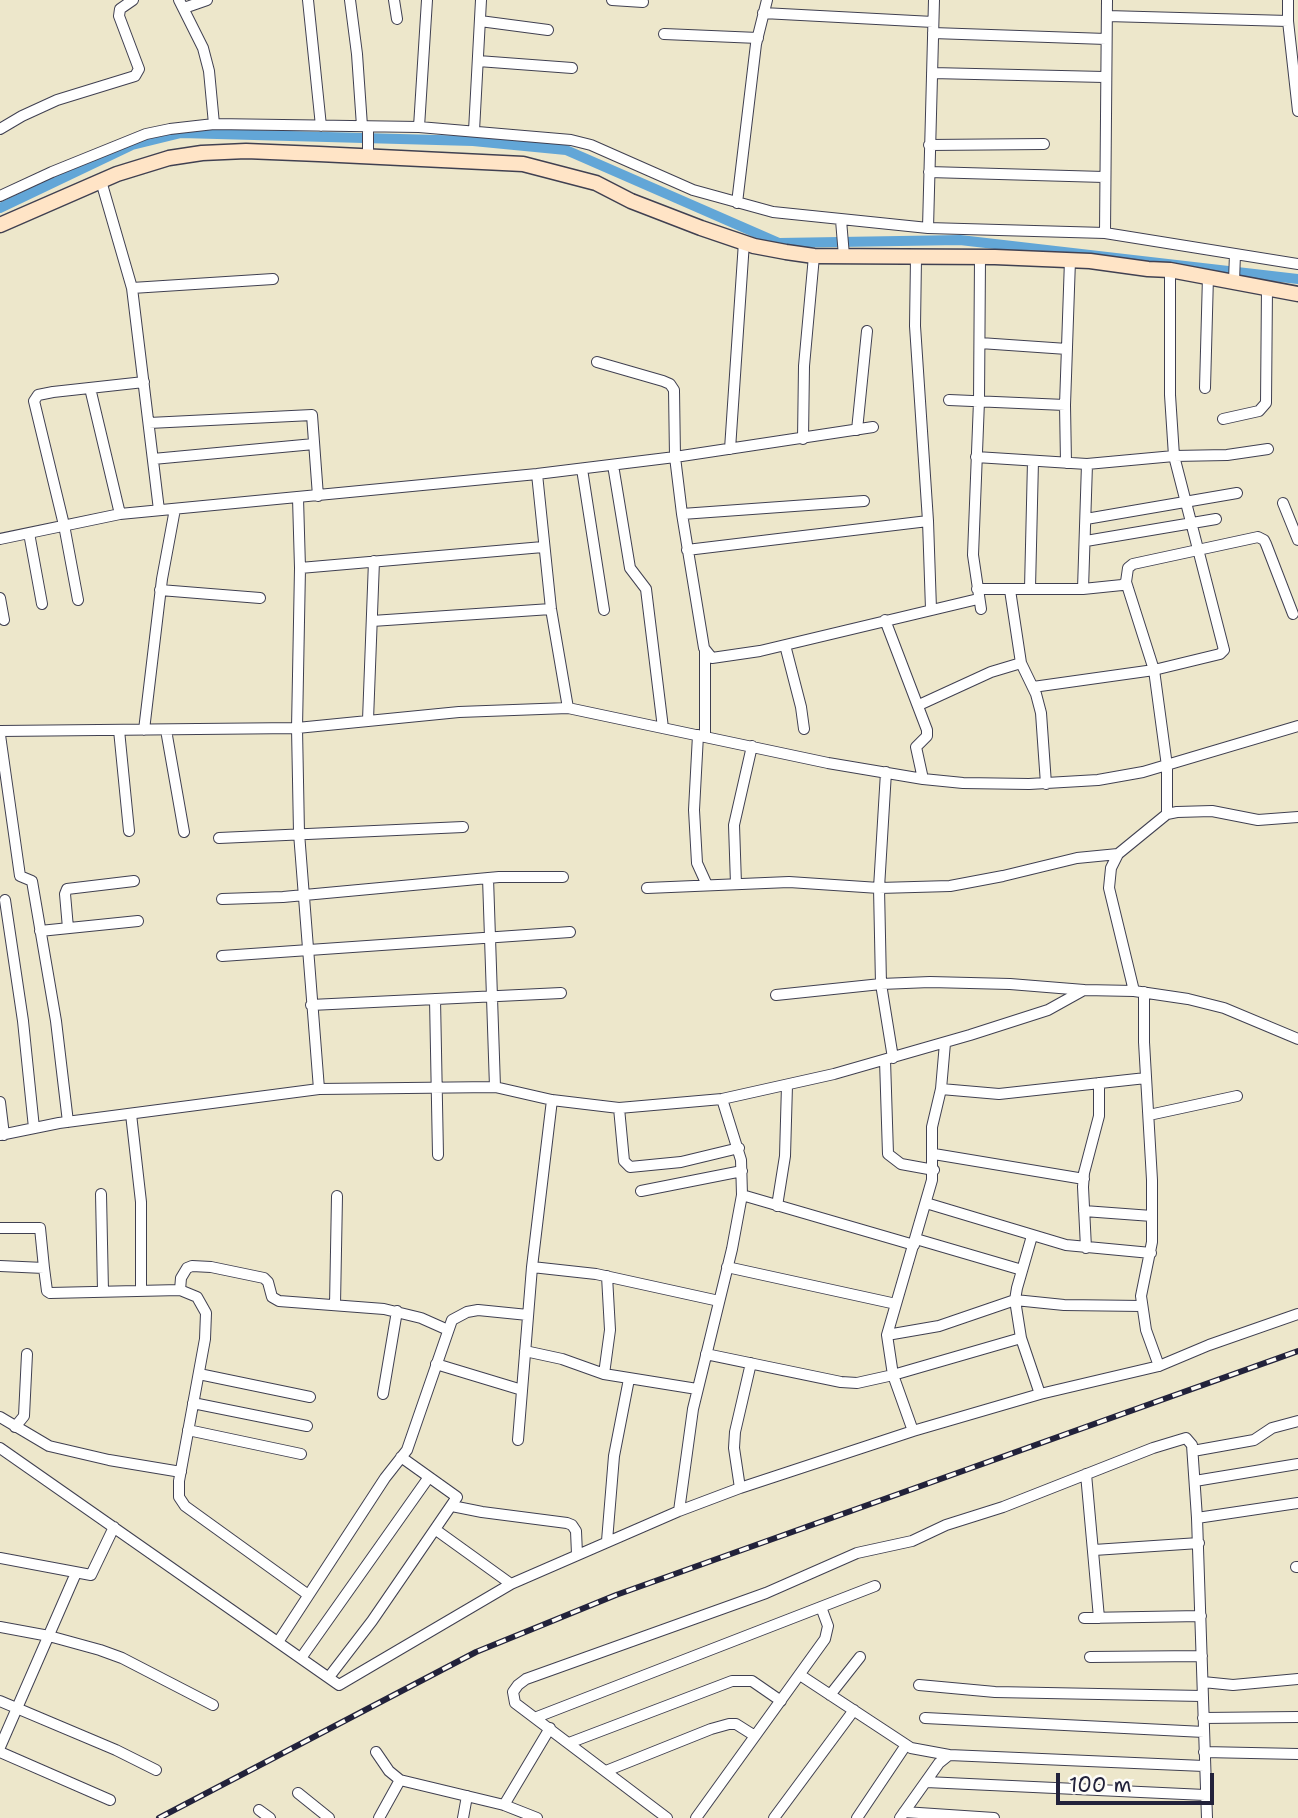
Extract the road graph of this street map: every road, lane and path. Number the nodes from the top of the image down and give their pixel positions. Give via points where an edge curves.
1 (133, 0) edge
2 (207, 0) edge
3 (308, 0) edge
4 (350, 0) edge
5 (394, 0) edge
6 (427, 0) edge
7 (481, 0) edge
8 (612, 0) edge
9 (767, 0) edge
10 (934, 0) edge
11 (1107, 0) edge
12 (1288, 0) edge
13 (643, 2) dead end
14 (181, 4) edge
15 (763, 13) junction
16 (1107, 16) junction
17 (1291, 18) edge
18 (397, 19) dead end
19 (480, 21) junction
20 (933, 22) junction
21 (548, 30) dead end
22 (933, 33) junction
23 (664, 34) dead end
24 (758, 38) junction
25 (1107, 39) junction
26 (478, 61) junction
27 (572, 68) dead end
28 (932, 73) junction
29 (1104, 78) junction
30 (1298, 111) edge
31 (214, 124) junction
32 (321, 126) junction
33 (419, 127) junction
34 (0, 129) edge
35 (474, 131) junction
36 (367, 137) junction
37 (929, 145) junction
38 (1044, 145) dead end
39 (929, 172) junction
40 (1104, 177) junction
41 (101, 181) junction
42 (0, 196) edge
43 (737, 203) junction
44 (841, 220) junction
45 (0, 225) edge
46 (928, 229) junction
47 (1105, 233) junction
48 (744, 242) junction
49 (844, 251) junction
50 (814, 256) junction
51 (916, 258) junction
52 (980, 258) junction
53 (1070, 260) junction
54 (1298, 264) edge
55 (1235, 267) junction
56 (1170, 270) junction
57 (1208, 276) junction
58 (274, 279) dead end
59 (132, 288) junction
60 (1267, 288) junction
61 (1298, 294) edge
62 (867, 331) dead end
63 (980, 343) junction
64 (1067, 349) junction
65 (597, 362) dead end
66 (144, 382) junction
67 (90, 388) junction
68 (1205, 388) dead end
69 (949, 400) dead end
70 (979, 401) junction
71 (1065, 405) junction
72 (1223, 419) dead end
73 (149, 423) junction
74 (873, 427) dead end
75 (857, 430) junction
76 (803, 439) junction
77 (314, 444) junction
78 (730, 449) junction
79 (1268, 449) dead end
80 (1174, 456) junction
81 (675, 457) junction
82 (976, 457) junction
83 (153, 459) junction
84 (1033, 461) junction
85 (1066, 463) junction
86 (1087, 464) junction
87 (613, 465) junction
88 (582, 469) junction
89 (537, 474) junction
90 (1237, 493) dead end
91 (318, 496) junction
92 (298, 498) junction
93 (864, 500) dead end
94 (1187, 503) junction
95 (1283, 503) dead end
96 (175, 509) junction
97 (159, 510) junction
98 (120, 514) junction
99 (682, 514) junction
100 (1086, 519) junction
101 (1216, 519) dead end
102 (928, 521) junction
103 (1192, 524) junction
104 (64, 525) junction
105 (29, 533) junction
106 (1297, 534) edge
107 (0, 539) edge
108 (1086, 541) junction
109 (543, 547) junction
110 (1198, 548) junction
111 (687, 550) junction
112 (374, 561) junction
113 (300, 568) junction
114 (1126, 582) junction
115 (1030, 588) junction
116 (1083, 589) junction
117 (160, 590) junction
118 (1010, 590) junction
119 (0, 598) edge
120 (260, 598) dead end
121 (979, 599) junction
122 (78, 600) dead end
123 (42, 604) dead end
124 (551, 609) junction
125 (931, 609) junction
126 (604, 610) dead end
127 (1293, 614) dead end
128 (4, 620) dead end
129 (885, 620) junction
130 (372, 621) junction
131 (785, 645) junction
132 (705, 651) junction
133 (1021, 663) junction
134 (1154, 670) junction
135 (1033, 687) junction
136 (919, 705) junction
137 (568, 708) junction
138 (368, 720) junction
139 (1298, 726) edge
140 (297, 728) junction
141 (663, 728) junction
142 (804, 729) dead end
143 (118, 730) junction
144 (144, 730) junction
145 (166, 730) junction
146 (0, 733) edge
147 (701, 736) junction
148 (752, 746) junction
149 (1167, 765) junction
150 (886, 772) junction
151 (922, 779) junction
152 (1046, 784) junction
153 (1167, 814) junction
154 (1298, 817) edge
155 (463, 827) dead end
156 (130, 831) dead end
157 (184, 832) dead end
158 (299, 833) junction
159 (219, 838) dead end
160 (1118, 854) junction
161 (563, 877) dead end
162 (488, 878) junction
163 (134, 881) dead end
164 (736, 884) junction
165 (707, 886) junction
166 (647, 888) dead end
167 (879, 888) junction
168 (303, 896) junction
169 (5, 900) dead end
170 (222, 900) dead end
171 (138, 921) dead end
172 (68, 928) junction
173 (40, 931) junction
174 (570, 932) dead end
175 (489, 937) junction
176 (308, 949) junction
177 (222, 956) dead end
178 (881, 984) junction
179 (1084, 990) junction
180 (1139, 991) junction
181 (561, 993) dead end
182 (776, 995) dead end
183 (491, 996) junction
184 (435, 999) junction
185 (312, 1005) junction
186 (1298, 1040) edge
187 (944, 1043) junction
188 (889, 1059) junction
189 (1146, 1078) junction
190 (1099, 1083) junction
191 (787, 1085) junction
192 (495, 1087) junction
193 (437, 1088) junction
194 (319, 1089) junction
195 (941, 1089) junction
196 (1237, 1096) dead end
197 (722, 1099) junction
198 (552, 1100) junction
199 (0, 1102) edge
200 (618, 1108) junction
201 (131, 1114) junction
202 (1149, 1115) junction
203 (68, 1122) junction
204 (34, 1128) junction
205 (2, 1135) edge
206 (739, 1148) junction
207 (934, 1154) junction
208 (438, 1155) dead end
209 (934, 1170) junction
210 (742, 1171) junction
211 (1084, 1179) junction
212 (641, 1191) dead end
213 (101, 1194) dead end
214 (742, 1195) junction
215 (337, 1196) dead end
216 (926, 1203) junction
217 (777, 1206) junction
218 (1084, 1212) junction
219 (1152, 1216) junction
220 (0, 1228) edge
221 (1032, 1236) junction
222 (915, 1242) junction
223 (1086, 1248) junction
224 (1151, 1253) junction
225 (0, 1266) edge
226 (532, 1267) junction
227 (727, 1267) junction
228 (44, 1268) junction
229 (1022, 1269) junction
230 (607, 1276) junction
231 (141, 1290) junction
232 (180, 1290) junction
233 (103, 1291) junction
234 (1016, 1300) junction
235 (719, 1301) junction
236 (896, 1304) junction
237 (335, 1305) junction
238 (1142, 1306) junction
239 (397, 1311) junction
240 (1298, 1314) edge
241 (528, 1315) junction
242 (448, 1331) junction
243 (887, 1335) junction
244 (1021, 1338) junction
245 (525, 1351) junction
246 (27, 1354) dead end
247 (706, 1354) junction
248 (751, 1363) junction
249 (436, 1364) junction
250 (1159, 1366) junction
251 (199, 1374) junction
252 (604, 1374) junction
253 (894, 1375) junction
254 (629, 1379) junction
255 (697, 1389) junction
256 (522, 1390) junction
257 (383, 1394) dead end
258 (1040, 1394) junction
259 (310, 1396) dead end
260 (193, 1402) junction
261 (0, 1417) edge
262 (1298, 1421) edge
263 (15, 1426) junction
264 (307, 1426) dead end
265 (188, 1430) junction
266 (913, 1431) junction
267 (518, 1440) dead end
268 (0, 1448) edge
269 (1192, 1451) junction
270 (302, 1454) dead end
271 (401, 1457) junction
272 (1298, 1464) edge
273 (181, 1472) junction
274 (1086, 1474) junction
275 (429, 1477) junction
276 (1195, 1481) junction
277 (740, 1488) junction
278 (1298, 1503) edge
279 (453, 1506) junction
280 (679, 1511) junction
281 (1197, 1518) junction
282 (114, 1527) junction
283 (436, 1530) junction
284 (607, 1541) junction
285 (1199, 1543) junction
286 (1094, 1550) junction
287 (578, 1554) junction
288 (0, 1558) edge
289 (76, 1573) junction
290 (511, 1584) junction
291 (875, 1586) dead end
292 (307, 1594) junction
293 (821, 1607) junction
294 (1201, 1616) junction
295 (1084, 1618) dead end
296 (1100, 1618) junction
297 (0, 1627) edge
298 (49, 1636) junction
299 (278, 1642) junction
300 (1202, 1656) junction
301 (860, 1657) dead end
302 (1090, 1657) dead end
303 (301, 1658) junction
304 (800, 1675) junction
305 (329, 1677) junction
306 (1298, 1679) edge
307 (1203, 1682) junction
308 (919, 1685) dead end
309 (830, 1695) junction
310 (1202, 1696) junction
311 (0, 1701) edge
312 (781, 1701) junction
313 (213, 1705) dead end
314 (18, 1708) junction
315 (853, 1710) junction
316 (537, 1717) junction
317 (1298, 1717) edge
318 (925, 1718) dead end
319 (1203, 1718) junction
320 (550, 1728) junction
321 (1204, 1732) junction
322 (755, 1736) junction
323 (569, 1743) junction
324 (906, 1745) junction
325 (0, 1749) edge
326 (376, 1752) dead end
327 (1204, 1752) junction
328 (1298, 1754) edge
329 (949, 1755) junction
330 (1204, 1766) junction
331 (156, 1770) dead end
332 (606, 1771) junction
333 (400, 1780) junction
334 (926, 1782) junction
335 (298, 1793) dead end
336 (1205, 1795) junction
337 (467, 1796) junction
338 (110, 1800) dead end
339 (504, 1805) junction
340 (259, 1810) dead end
341 (902, 1815) edge
342 (535, 1817) edge
343 (270, 1818) edge
344 (329, 1818) edge
345 (380, 1818) edge
346 (463, 1818) edge
347 (667, 1818) edge
348 (696, 1818) edge
349 (774, 1818) edge
350 (857, 1818) edge
351 (994, 1818) edge
352 (1207, 1818) edge

1 - 34 street via 120,9 119,16 139,69 135,76 57,100
2 - 14 street
3 - 32 street
4 - 36 street
5 - 18 street
6 - 33 street
7 - 19 street
8 - 13 street
9 - 15 street
10 - 20 street
11 - 16 street
12 - 17 street
14 - 31 street via 203,48
15 - 20 street
15 - 24 street
16 - 17 street
16 - 25 street
17 - 30 street
19 - 21 street
19 - 26 street
20 - 22 street
22 - 25 street
22 - 28 street
23 - 24 street
24 - 43 street
25 - 29 street
26 - 27 street
26 - 35 street
28 - 29 street
28 - 37 street
29 - 40 street
31 - 32 street
31 - 42 street via 146,134
32 - 36 street
33 - 35 street
33 - 36 street
35 - 43 street via 550,136 591,145 693,190
36 - 41 street via 169,158
36 - 48 street via 546,169 596,183 631,201
37 - 38 street
37 - 39 street
39 - 40 street
39 - 46 street
40 - 47 street
41 - 45 street
41 - 59 street
43 - 44 street
44 - 46 street
44 - 49 street
46 - 47 street
47 - 55 street
48 - 50 street
48 - 78 street
49 - 50 street
49 - 51 street
50 - 76 street
51 - 52 street
51 - 102 street via 915,326
52 - 53 street
52 - 63 street
53 - 56 street
53 - 64 street
54 - 55 street
55 - 57 street
55 - 60 street
56 - 57 street
56 - 80 street
57 - 68 street
58 - 59 street
59 - 66 street
60 - 61 street
60 - 72 street via 1266,403 1259,411
62 - 75 street
63 - 64 street
63 - 70 street
64 - 71 street
65 - 81 street via 670,384 675,400
66 - 67 street
66 - 73 street
67 - 98 street
67 - 104 street via 41,394 34,401
69 - 70 street
70 - 71 street
70 - 82 street
71 - 85 street
73 - 77 street via 313,415
73 - 83 street
74 - 75 street
75 - 76 street
76 - 78 street
77 - 83 street
77 - 91 street
78 - 81 street
79 - 80 street
80 - 86 street
80 - 94 street
81 - 87 street
81 - 99 street
82 - 84 street
82 - 121 street via 972,555
83 - 97 street
84 - 85 street
84 - 115 street
85 - 86 street
86 - 100 street
87 - 88 street
87 - 141 street via 630,568 646,589
88 - 89 street
88 - 126 street
89 - 91 street
89 - 109 street
90 - 94 street
91 - 92 street
92 - 96 street
92 - 113 street
93 - 99 street
94 - 100 street
94 - 103 street
95 - 106 street
96 - 97 street
96 - 117 street
97 - 98 street
98 - 104 street
99 - 111 street
100 - 108 street
101 - 103 street
102 - 111 street
102 - 125 street
103 - 108 street
103 - 110 street
104 - 105 street
104 - 122 street
105 - 107 street
105 - 123 street
108 - 116 street
109 - 112 street
109 - 124 street
110 - 114 street via 1131,565
110 - 127 street via 1261,538
110 - 134 street via 1224,650
111 - 132 street
112 - 113 street
112 - 130 street
113 - 140 street
114 - 116 street
114 - 134 street
115 - 116 street
115 - 118 street
117 - 120 street
117 - 144 street
118 - 121 street
118 - 133 street
119 - 128 street
121 - 125 street
124 - 130 street
124 - 137 street
125 - 129 street
129 - 131 street
129 - 136 street
130 - 138 street
131 - 132 street via 719,658
131 - 142 street
132 - 147 street
133 - 135 street
133 - 136 street
134 - 135 street
134 - 149 street
135 - 152 street via 1042,721
136 - 151 street via 928,734 916,747
137 - 138 street
137 - 141 street
138 - 140 street
139 - 149 street
140 - 145 street
140 - 158 street
141 - 147 street
143 - 144 street
143 - 146 street
143 - 156 street
144 - 145 street
145 - 157 street
146 - 173 street via 20,876 32,881
147 - 148 street
147 - 165 street via 694,810 697,863
148 - 150 street
148 - 164 street via 734,825
149 - 152 street via 1098,780
149 - 153 street
150 - 151 street
150 - 167 street
151 - 152 street
153 - 154 street via 1196,810 1258,820
153 - 160 street
155 - 158 street
158 - 159 street
158 - 168 street
160 - 167 street via 1077,858 966,884
160 - 180 street via 1111,868 1110,888
161 - 162 street
162 - 168 street
162 - 175 street
163 - 172 street via 67,889
164 - 165 street
164 - 167 street
165 - 166 street
167 - 178 street
168 - 170 street
168 - 176 street
169 - 204 street
171 - 172 street
172 - 173 street
173 - 203 street
174 - 175 street
175 - 176 street
175 - 183 street
176 - 177 street
176 - 185 street
178 - 179 street via 1010,984
178 - 182 street
178 - 188 street
179 - 180 street
179 - 187 street via 1048,1010
180 - 186 street via 1224,1008
180 - 189 street
181 - 183 street
183 - 184 street
183 - 192 street
184 - 185 street
184 - 193 street
185 - 194 street
187 - 188 street
187 - 195 street
188 - 191 street
188 - 209 street via 888,1154 901,1164
189 - 190 street
189 - 202 street
190 - 195 street via 999,1094
190 - 211 street via 1099,1116
191 - 197 street
191 - 217 street via 785,1156
192 - 193 street
192 - 198 street
193 - 194 street
193 - 208 street
194 - 201 street
195 - 207 street via 932,1127
196 - 202 street
197 - 200 street
197 - 206 street
198 - 200 street
198 - 226 street
199 - 205 street
200 - 206 street via 624,1161 630,1167 681,1162
201 - 203 street
201 - 231 street via 141,1202
202 - 219 street
203 - 204 street
204 - 205 street
206 - 210 street
207 - 209 street
207 - 211 street
209 - 216 street
210 - 212 street
210 - 214 street
211 - 218 street
213 - 233 street
214 - 217 street
214 - 227 street
215 - 237 street
216 - 221 street
216 - 222 street
217 - 222 street
218 - 219 street
218 - 223 street
219 - 224 street
220 - 228 street via 40,1228
221 - 223 street
221 - 229 street
222 - 229 street
222 - 236 street
223 - 224 street
224 - 238 street
225 - 228 street
226 - 230 street
226 - 241 street
227 - 235 street
227 - 236 street
228 - 233 street via 49,1292
229 - 234 street
230 - 235 street
230 - 252 street via 610,1330
231 - 232 street
231 - 233 street
232 - 237 street via 187,1268 211,1267 264,1278 274,1300
232 - 251 street via 197,1297 206,1313
234 - 238 street
234 - 243 street via 939,1326
234 - 244 street
235 - 247 street
236 - 243 street
237 - 239 street
238 - 250 street
239 - 242 street
239 - 257 street
240 - 250 street
241 - 242 street via 478,1310 457,1316
241 - 245 street
242 - 249 street
243 - 253 street
244 - 253 street
244 - 258 street
245 - 252 street
245 - 256 street
246 - 263 street via 24,1416
247 - 248 street
247 - 255 street
248 - 253 street via 850,1383
248 - 277 street via 735,1432
249 - 256 street
249 - 271 street via 412,1438
250 - 258 street
251 - 259 street
251 - 260 street
252 - 254 street
253 - 266 street
254 - 255 street
254 - 284 street via 614,1456
255 - 280 street
256 - 267 street
258 - 266 street
260 - 264 street
260 - 265 street
261 - 263 street
262 - 269 street via 1272,1428 1254,1440
263 - 273 street via 48,1446
265 - 270 street
265 - 273 street
266 - 277 street
268 - 282 street
269 - 274 street via 1190,1441 1180,1438
269 - 276 street
271 - 275 street
271 - 292 street
272 - 276 street
273 - 292 street via 179,1497 185,1506
274 - 286 street
274 - 316 street via 912,1541 857,1553 766,1593 526,1679 512,1697
275 - 279 street via 457,1497
275 - 303 street
276 - 281 street
277 - 280 street
278 - 281 street
279 - 283 street
279 - 287 street via 567,1523 576,1531
280 - 284 street
281 - 285 street
282 - 289 street via 93,1573
282 - 299 street
283 - 290 street
283 - 305 street
284 - 287 street
285 - 286 street
285 - 294 street
286 - 296 street
287 - 290 street
288 - 289 street
289 - 298 street
290 - 305 street via 339,1685
291 - 293 street
292 - 299 street
293 - 304 street via 828,1631
293 - 316 street
294 - 296 street
294 - 300 street
295 - 296 street
297 - 298 street
298 - 313 street via 122,1658
298 - 314 street
299 - 303 street
300 - 302 street
300 - 307 street
301 - 309 street
303 - 305 street
304 - 309 street
304 - 312 street
306 - 307 street via 1233,1685
307 - 310 street
308 - 310 street via 996,1692
309 - 315 street
310 - 319 street
311 - 314 street
312 - 322 street
312 - 323 street via 752,1681 732,1681
314 - 325 street
314 - 331 street
315 - 324 street
315 - 349 street
316 - 320 street
317 - 319 street
318 - 321 street
319 - 321 street
320 - 323 street
320 - 339 street
321 - 327 street
322 - 332 street via 729,1724
322 - 348 street
323 - 332 street
324 - 329 street
324 - 350 street
325 - 338 street
326 - 333 street
327 - 328 street
327 - 330 street
329 - 330 street
329 - 334 street
330 - 336 street
332 - 347 street
333 - 337 street
333 - 345 street
334 - 336 street
334 - 341 street
335 - 344 street
336 - 352 street
337 - 339 street
337 - 346 street
339 - 342 street
340 - 343 street
341 - 351 street

